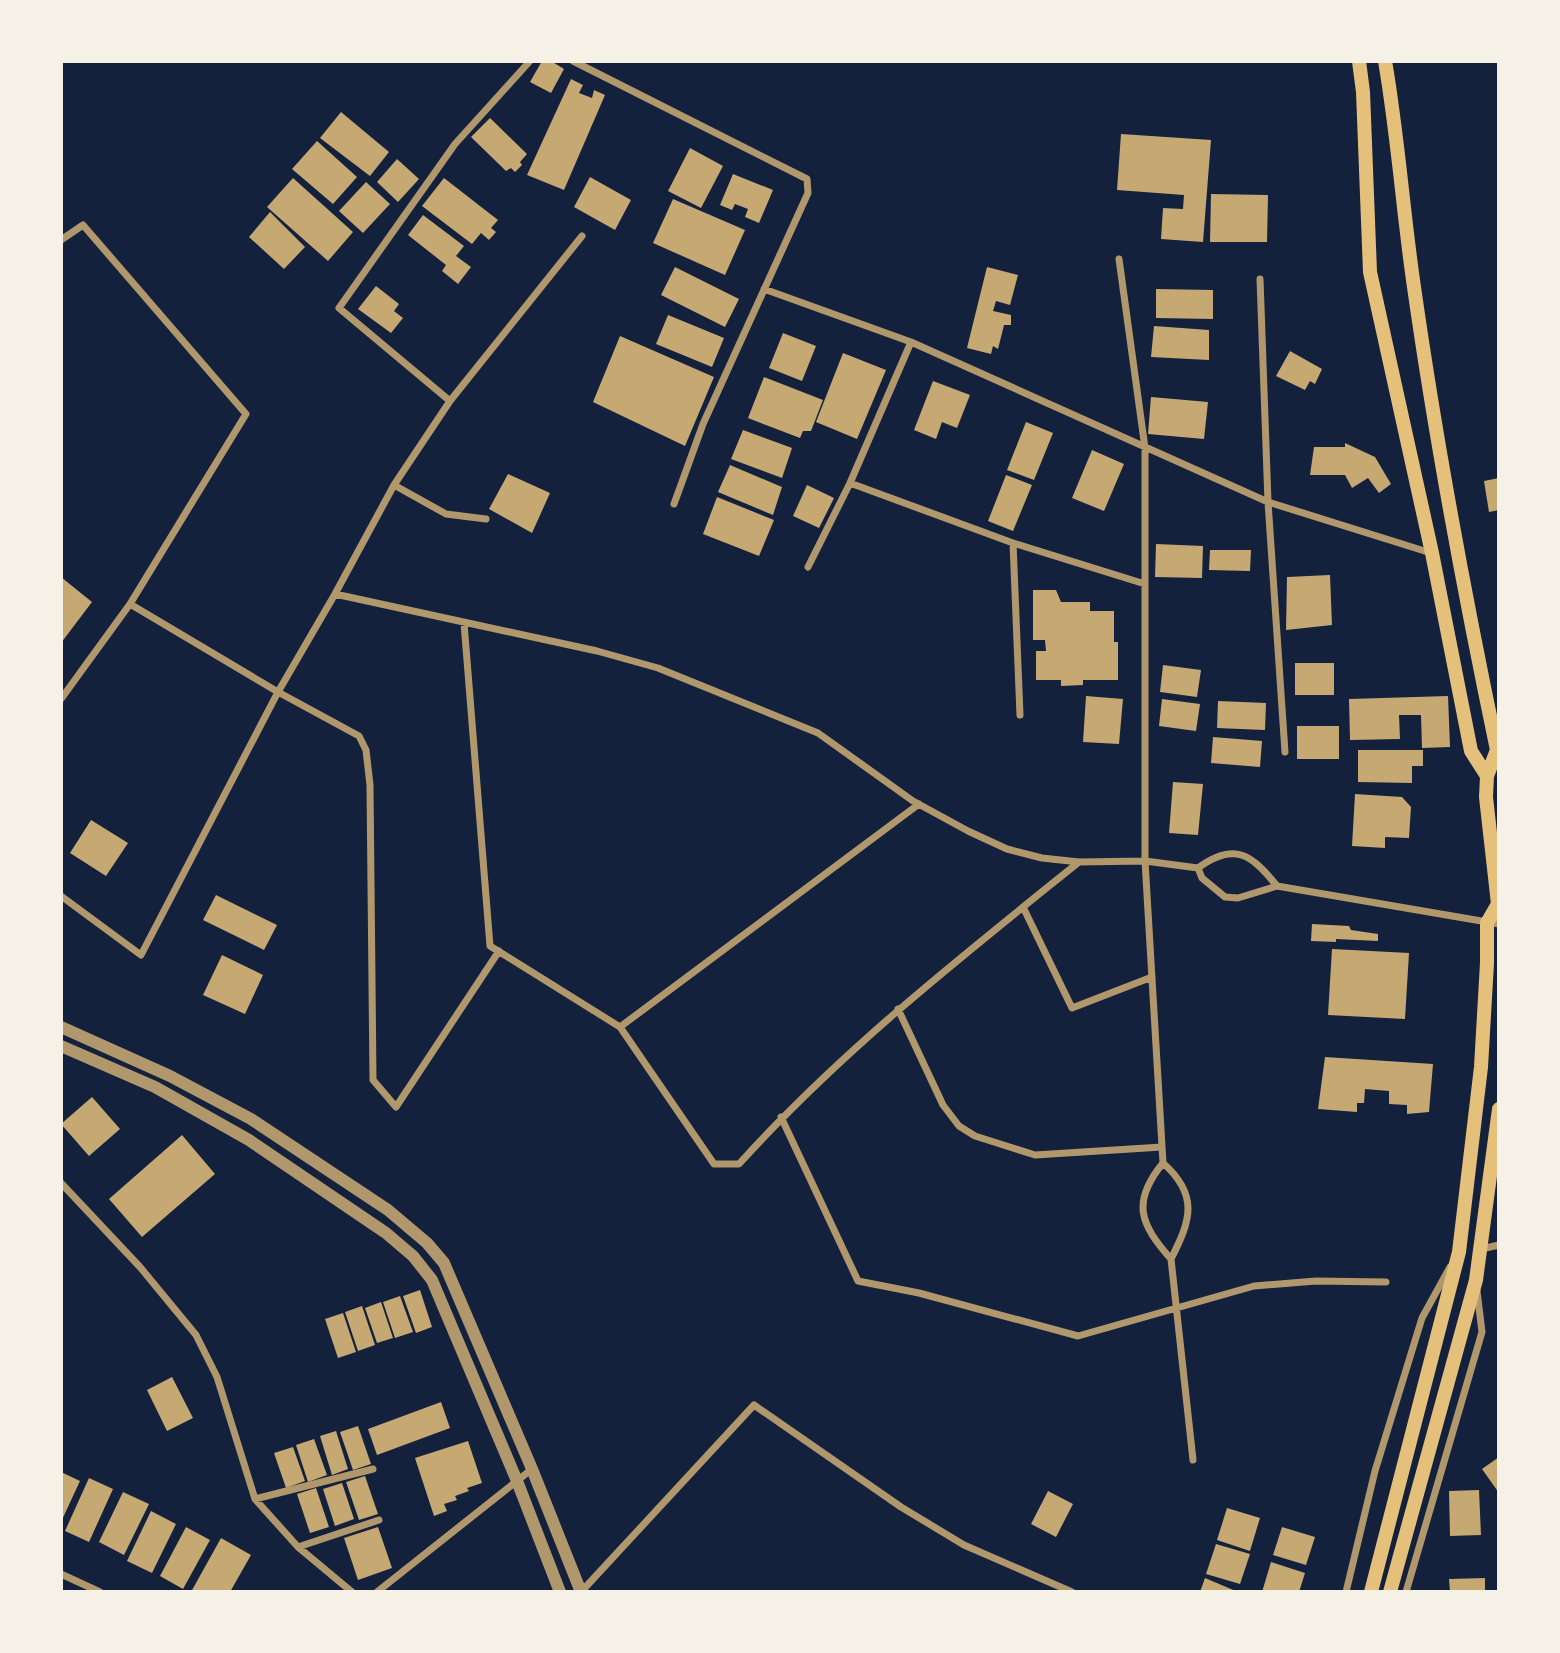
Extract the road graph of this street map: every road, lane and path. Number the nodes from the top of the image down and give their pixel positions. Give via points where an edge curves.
1 (530, 61) edge
2 (573, 61) edge
3 (1359, 61) edge
4 (1385, 61) edge
5 (582, 236) dead end
6 (61, 240) edge
7 (1119, 259) dead end
8 (1259, 279) dead end
9 (765, 289) junction
10 (911, 342) junction
11 (450, 401) junction
12 (1145, 448) junction
13 (850, 483) junction
14 (394, 485) junction
15 (1268, 502) junction
16 (674, 504) dead end
17 (486, 519) dead end
18 (1013, 543) junction
19 (1432, 553) junction
20 (808, 567) dead end
21 (1145, 584) junction
22 (335, 594) junction
23 (130, 604) junction
24 (464, 623) junction
25 (278, 692) junction
26 (61, 699) edge
27 (1020, 715) dead end
28 (1285, 752) dead end
29 (1487, 776) junction
30 (1492, 795) edge
31 (919, 804) junction
32 (1495, 835) edge
33 (1145, 861) junction
34 (1079, 862) junction
35 (1198, 868) junction
36 (1277, 886) junction
37 (61, 896) edge
38 (1498, 897) edge
39 (1023, 907) junction
40 (1493, 923) edge
41 (499, 951) junction
42 (1152, 977) junction
43 (898, 1009) junction
44 (61, 1027) edge
45 (620, 1027) junction
46 (61, 1046) edge
47 (1499, 1109) edge
48 (782, 1117) junction
49 (1162, 1147) junction
50 (1163, 1163) junction
51 (61, 1182) edge
52 (1499, 1245) edge
53 (1480, 1249) junction
54 (1459, 1252) junction
55 (1171, 1259) junction
56 (1476, 1280) junction
57 (1386, 1282) dead end
58 (1176, 1308) junction
59 (1193, 1460) dead end
60 (373, 1469) dead end
61 (532, 1469) junction
62 (517, 1480) junction
63 (255, 1499) junction
64 (379, 1520) dead end
65 (298, 1547) junction
66 (61, 1574) edge
67 (100, 1592) edge
68 (352, 1592) edge
69 (377, 1592) edge
70 (560, 1592) edge
71 (580, 1592) edge
72 (1072, 1592) edge
73 (1346, 1592) edge
74 (1371, 1592) edge
75 (1390, 1592) edge
76 (1406, 1592) edge

1 - 11 street via 455,144 339,308
2 - 9 street via 807,179 808,192
3 - 19 main road via 1367,257
4 - 29 main road via 1455,547 1497,750
5 - 11 street
6 - 23 street via 83,225 246,414
7 - 12 street
8 - 15 street
9 - 10 street
9 - 16 street via 703,424
10 - 12 street
10 - 13 street
11 - 14 street
12 - 15 street
12 - 21 street
13 - 18 street
13 - 20 street
14 - 17 street via 446,514
14 - 22 street
15 - 19 street
15 - 28 street
18 - 21 street
18 - 27 street
19 - 29 main road via 1471,751
21 - 33 street
22 - 24 street
22 - 25 street
23 - 25 street
23 - 26 street
24 - 31 street via 658,668 818,733
24 - 41 street via 490,946
25 - 37 street via 141,955
25 - 41 street via 359,736 366,750 373,1080 396,1107
29 - 30 main road
30 - 32 main road
31 - 34 street via 1007,849
31 - 45 street
32 - 38 main road
33 - 34 street
33 - 35 street
33 - 42 street
34 - 39 street
35 - 36 street via 1202,878 1225,897 1238,898
35 - 36 street via 1214,856 1234,852 1250,858
36 - 40 street
38 - 40 main road
39 - 42 street via 1072,1008
39 - 43 street
40 - 54 main road
41 - 45 street
42 - 49 street
43 - 48 street
43 - 49 street via 943,1105 959,1126 975,1136 1035,1155
44 - 61 street via 251,1119 388,1210 427,1243 444,1263
45 - 48 street via 714,1164 739,1164
46 - 62 street via 155,1087 249,1140 413,1256 432,1280
47 - 53 main road
48 - 58 street via 859,1281 1078,1336
49 - 50 street
50 - 55 street via 1184,1187 1190,1208
50 - 55 street via 1151,1177 1143,1219 1150,1236
51 - 63 street via 196,1335 217,1377
52 - 53 street
53 - 56 main road
54 - 73 street via 1422,1318 1375,1471
54 - 74 main road
55 - 58 street
56 - 75 main road
56 - 76 street via 1482,1332
57 - 58 street via 1254,1286
58 - 59 street
60 - 63 street
61 - 62 street
61 - 71 street
62 - 69 street
62 - 70 street
63 - 65 street
64 - 65 street
65 - 68 street
66 - 67 street
71 - 72 street via 754,1405 954,1539

